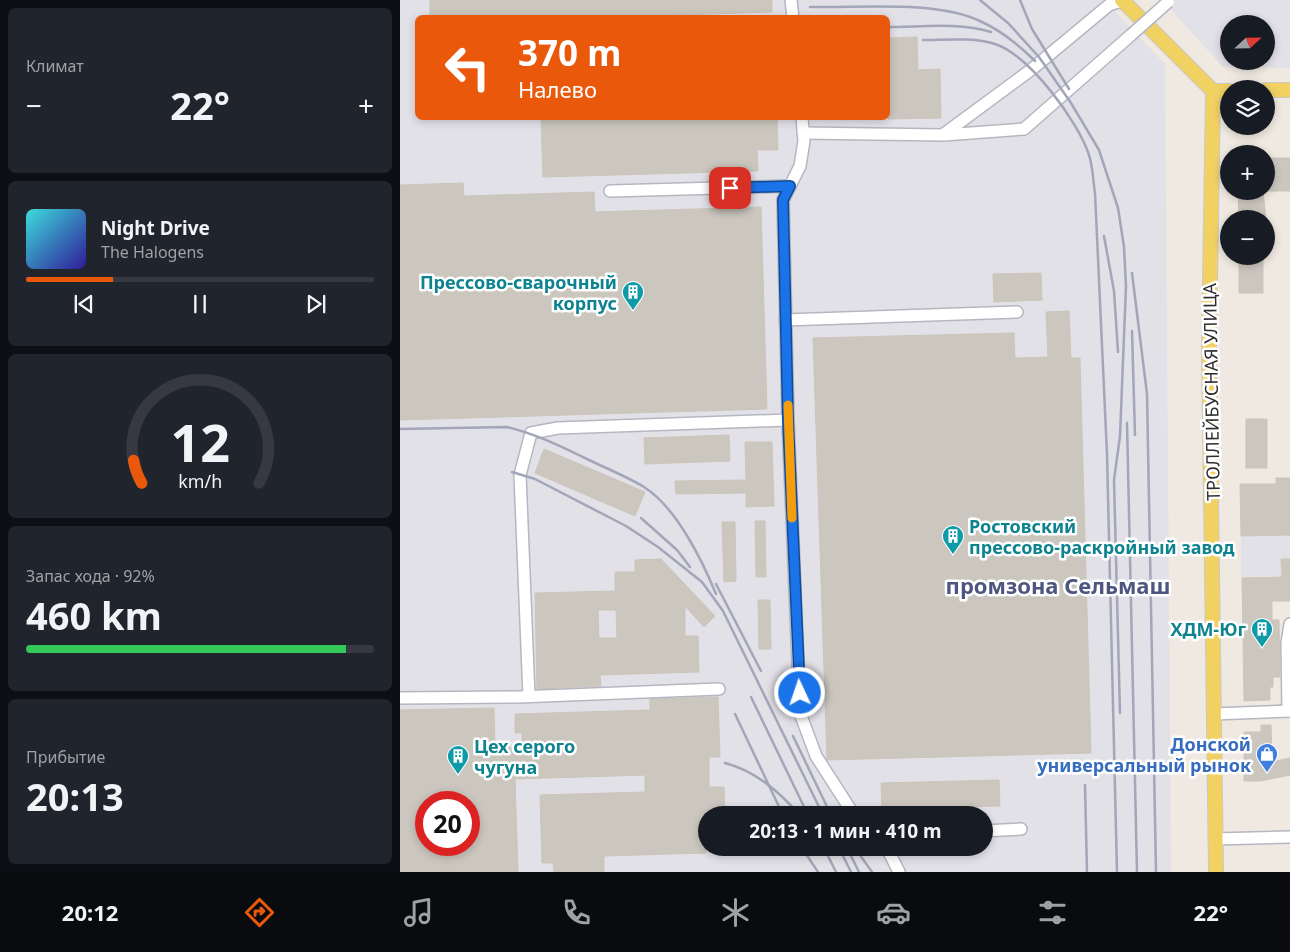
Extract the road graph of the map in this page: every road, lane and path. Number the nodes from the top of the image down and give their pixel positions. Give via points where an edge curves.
1 (791, 0) edge
2 (1123, 0) edge
3 (1169, 1) edge
4 (793, 15) edge
5 (1275, 90) edge
6 (1290, 90) edge
7 (1213, 91) junction
8 (1220, 91) edge
9 (802, 120) edge
10 (803, 133) junction
11 (944, 134) junction
12 (790, 186) junction
13 (610, 191) dead end
14 (1017, 312) dead end
15 (785, 320) junction
16 (788, 420) junction
17 (1290, 624) edge
18 (719, 689) dead end
19 (529, 696) junction
20 (400, 698) edge
21 (1289, 711) edge
22 (1213, 714) junction
23 (848, 806) edge
24 (1021, 829) dead end
25 (993, 830) edge
26 (1290, 837) edge
27 (1215, 839) junction
28 (890, 856) edge
29 (899, 872) edge
30 (1216, 872) edge

1 - 4 street
2 - 7 main road
2 - 11 street via 1109,5 1032,69
3 - 11 street, bridge via 1024,129
5 - 6 main road
7 - 8 main road
7 - 22 main road, ТРОЛЛЕЙБУСНАЯ УЛИЦА via 1210,348
9 - 10 street
10 - 11 street
10 - 12 street via 800,166
12 - 13 street
12 - 15 street via 783,200
14 - 15 street
15 - 16 street
16 - 19 street via 558,428 531,434 520,475
16 - 23 street via 800,712 816,756
17 - 21 street via 1287,643
18 - 19 street
19 - 20 street
21 - 22 street
22 - 27 main road, ТРОЛЛЕЙБУСНАЯ УЛИЦА
24 - 25 street
26 - 27 street
27 - 30 main road, ТРОЛЛЕЙБУСНАЯ УЛИЦА
28 - 29 street

